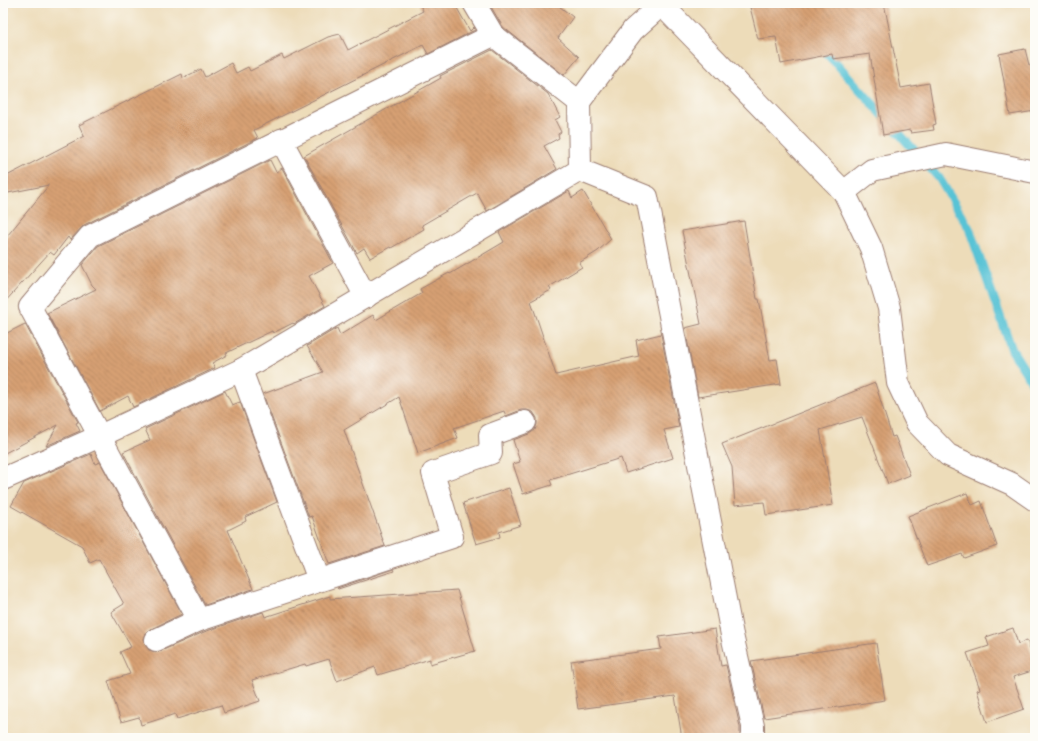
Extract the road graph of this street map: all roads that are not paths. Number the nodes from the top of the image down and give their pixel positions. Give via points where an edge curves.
1 (474, 3) edge
2 (662, 4) edge
3 (493, 35) junction
4 (579, 102) junction
5 (281, 140) junction
6 (580, 170) junction
7 (1035, 172) edge
8 (844, 192) junction
9 (366, 297) junction
10 (241, 370) junction
11 (525, 422) dead end
12 (100, 436) junction
13 (3, 479) edge
14 (1035, 500) edge
15 (319, 580) junction
16 (199, 620) junction
17 (156, 640) dead end
18 (753, 738) edge

1 - 3 street
2 - 4 street via 633,30
2 - 8 street
3 - 4 street
3 - 5 street
4 - 6 street
5 - 9 street
5 - 12 street via 90,236 30,307
6 - 9 street
6 - 18 street via 647,197 732,635 753,726
7 - 8 street via 946,154 872,170
8 - 14 street via 871,248 889,308 898,383 917,423 948,455 1012,484
9 - 10 street
10 - 12 street
10 - 15 street
11 - 15 street via 490,435 492,453 434,473 452,537
12 - 13 street
12 - 16 street
15 - 16 street
16 - 17 street

